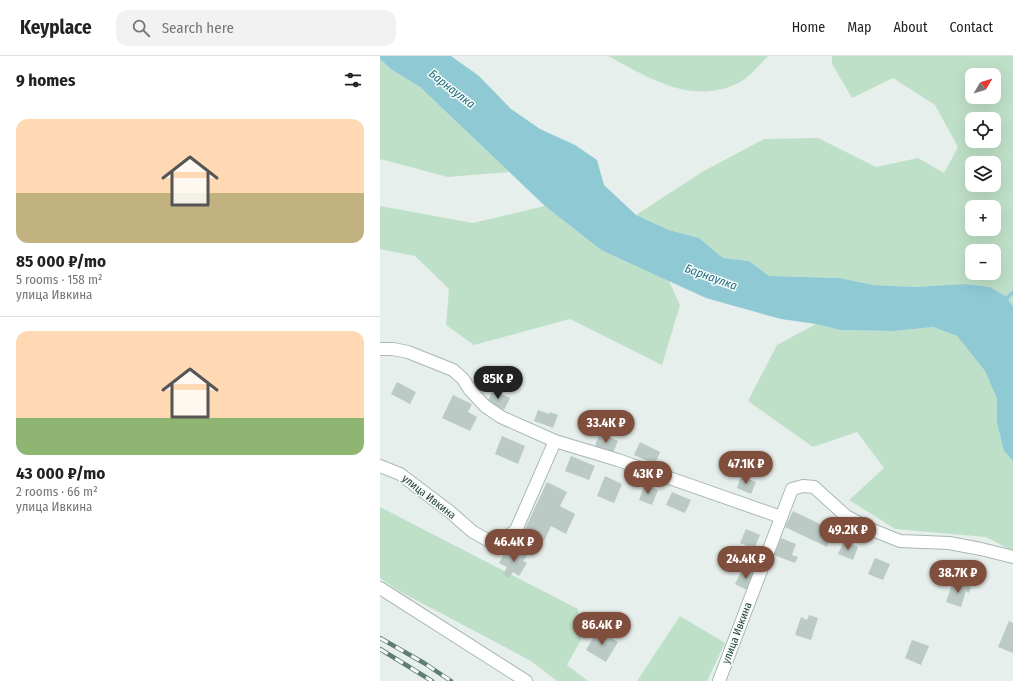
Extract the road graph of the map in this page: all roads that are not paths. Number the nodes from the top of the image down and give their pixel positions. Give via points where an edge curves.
1 (380, 349) edge
2 (555, 441) junction
3 (380, 466) edge
4 (781, 517) junction
5 (1013, 557) edge
6 (380, 588) edge
7 (526, 681) edge
8 (719, 681) edge

1 - 2 street via 408,352 453,370 485,406 501,417
2 - 3 street, улица Ивкина via 516,530 503,540 491,542 473,532 444,506 400,474
2 - 4 street via 618,460
4 - 5 street, улица Ивкина via 792,489 814,487 846,516 900,541 949,543
4 - 8 street, улица Ивкина
6 - 7 street

